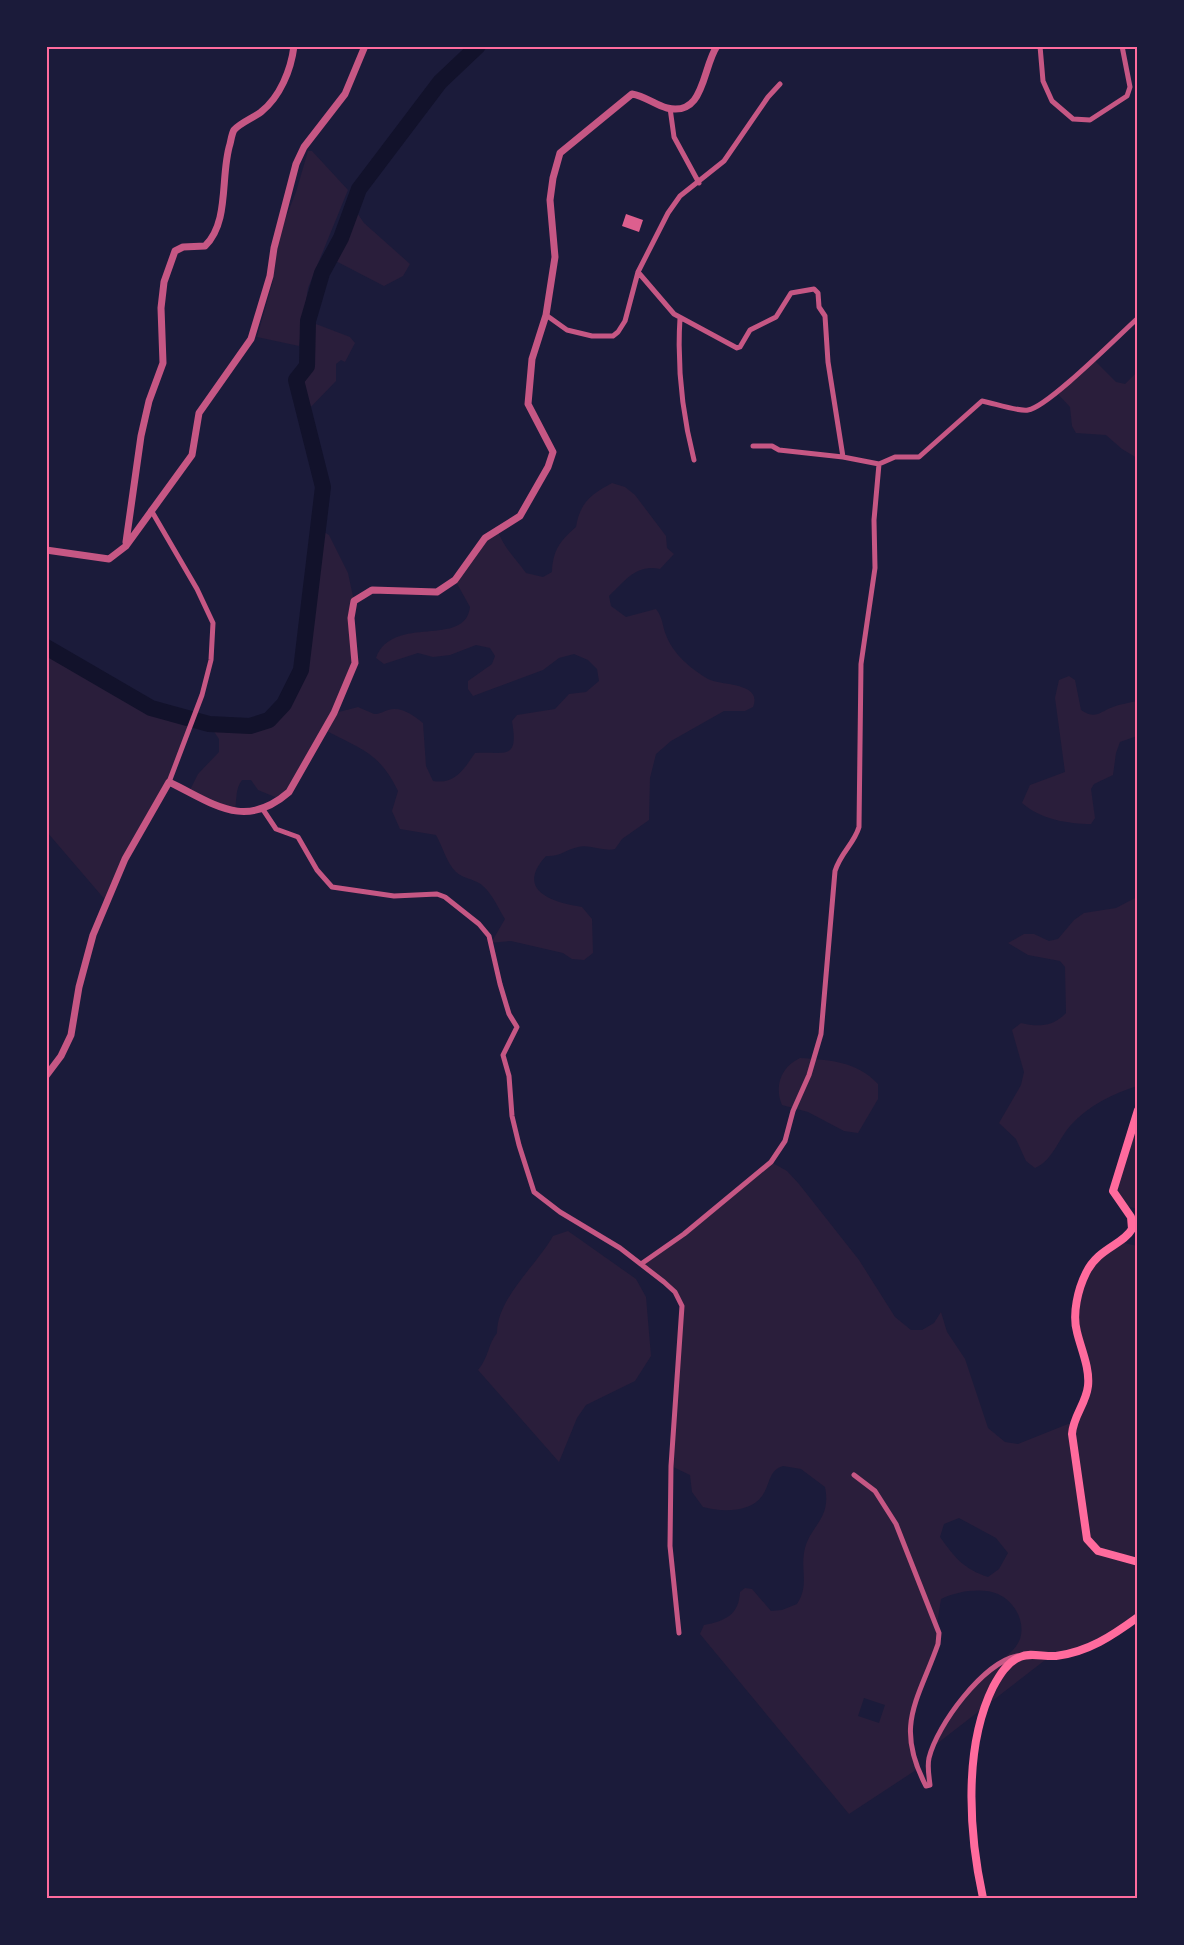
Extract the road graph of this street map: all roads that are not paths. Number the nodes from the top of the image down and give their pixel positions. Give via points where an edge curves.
1 (294, 46) edge
2 (365, 46) edge
3 (717, 46) edge
4 (1040, 46) edge
5 (1122, 46) edge
6 (780, 84) dead end
7 (670, 108) junction
8 (699, 183) junction
9 (638, 273) junction
10 (546, 315) junction
11 (680, 318) junction
12 (1137, 318) edge
13 (753, 446) dead end
14 (843, 457) junction
15 (694, 460) dead end
16 (879, 464) junction
17 (151, 510) junction
18 (126, 546) junction
19 (46, 550) edge
20 (169, 782) junction
21 (262, 808) junction
22 (46, 1076) edge
23 (1137, 1110) edge
24 (641, 1264) junction
25 (854, 1474) dead end
26 (1137, 1562) edge
27 (1137, 1617) edge
28 (679, 1633) dead end
29 (1022, 1656) junction
30 (983, 1899) edge

1 - 18 street via 281,87 263,110 233,130 224,161 223,195 214,237 205,246 175,251 164,282 160,308 163,363 141,436
2 - 17 street via 345,94 304,147 296,164 251,339 202,407 192,455
3 - 7 street via 700,91 689,106 682,110
4 - 5 street via 1043,81 1052,101 1073,118 1090,120 1127,96 1130,87
6 - 8 street via 735,148
7 - 8 street via 674,137
7 - 10 street via 632,93 560,153 550,200 555,257
8 - 9 street via 680,196 668,213
9 - 10 street via 625,321 615,335 592,336 567,330
9 - 11 street
10 - 21 street via 532,359 528,404 553,452 520,516 485,538 454,580 437,592 372,590 354,601 351,618 355,663 334,713 289,792
11 - 14 street via 737,348 750,330 776,318 790,293 814,289 825,316
11 - 15 street via 682,400
12 - 16 street via 1041,404 1027,411 982,401 919,457 895,457
13 - 14 street
14 - 16 street
16 - 24 street via 875,568 861,664 859,828 840,855 835,871 821,1034 809,1075 785,1141 771,1162
17 - 18 street
17 - 20 street via 213,623 211,660 202,695
18 - 19 street via 109,559
20 - 21 street via 234,813
20 - 22 street via 125,859 93,935 71,1035
21 - 24 street via 276,829 298,837 332,887 394,896 437,894 485,930 509,1014 517,1027 503,1055 519,1145 534,1192
23 - 26 main road via 1113,1191 1131,1217 1132,1229 1096,1257 1077,1300 1076,1328 1089,1385 1072,1434 1087,1539 1098,1551
24 - 28 street via 664,1282 682,1306 670,1545
25 - 29 street via 875,1491 896,1524 939,1633 909,1719 914,1751 926,1786 930,1785 930,1755 966,1694 1001,1661
27 - 29 main road via 1097,1645 1062,1655
29 - 30 main road via 997,1679 978,1723 972,1825

